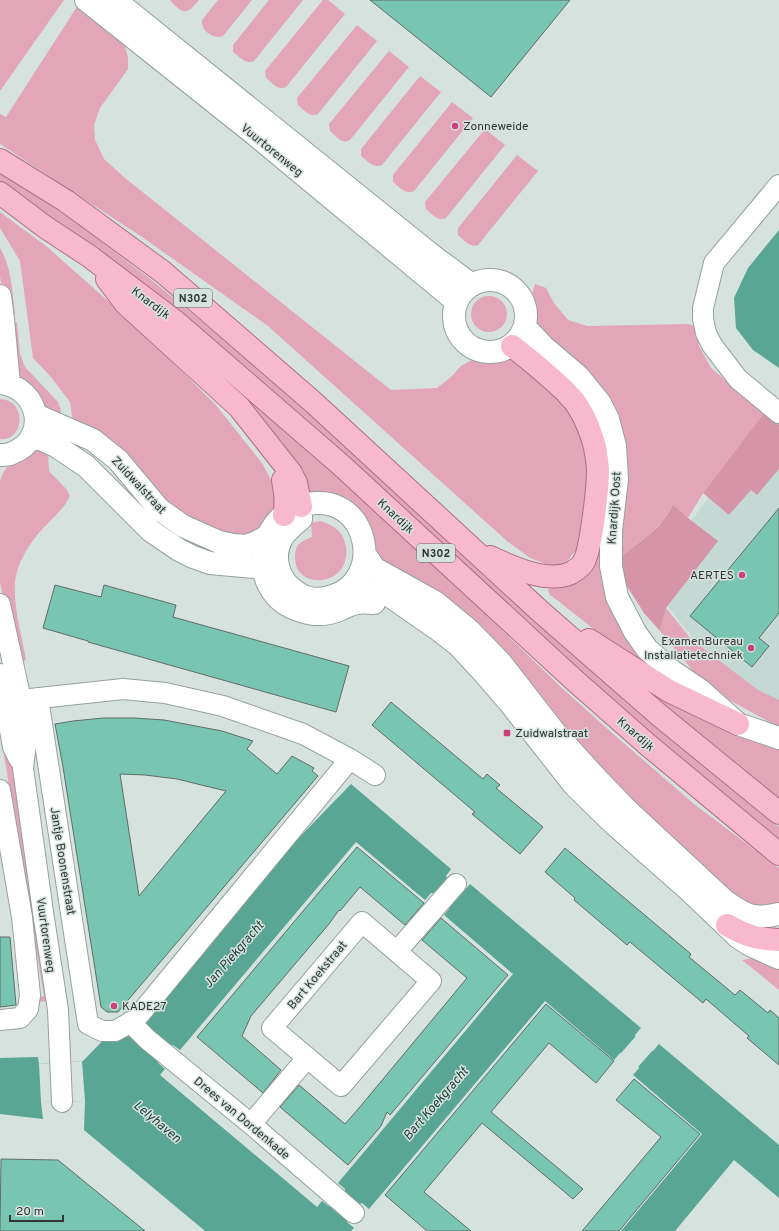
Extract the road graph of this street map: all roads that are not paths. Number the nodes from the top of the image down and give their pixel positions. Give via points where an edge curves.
1 (86, 0) edge
2 (115, 0) edge
3 (0, 160) edge
4 (779, 185) edge
5 (0, 193) edge
6 (89, 256) junction
7 (472, 285) junction
8 (0, 296) edge
9 (457, 302) junction
10 (525, 327) junction
11 (512, 346) junction
12 (4, 384) edge
13 (779, 413) edge
14 (34, 425) junction
15 (0, 455) edge
16 (292, 510) junction
17 (268, 536) junction
18 (473, 548) junction
19 (365, 554) junction
20 (271, 576) junction
21 (346, 598) junction
22 (0, 604) edge
23 (541, 612) junction
24 (0, 674) edge
25 (16, 701) edge
26 (738, 724) junction
27 (779, 738) edge
28 (350, 759) junction
29 (375, 775) dead end
30 (0, 790) edge
31 (779, 813) edge
32 (779, 854) edge
33 (456, 884) dead end
34 (779, 914) edge
35 (727, 925) junction
36 (779, 940) edge
37 (397, 951) junction
38 (779, 958) edge
39 (0, 1020) edge
40 (130, 1022) junction
41 (307, 1058) junction
42 (62, 1102) dead end
43 (251, 1124) junction
44 (354, 1213) dead end

1 - 9 street, Vuurtorenweg
2 - 7 street, Vuurtorenweg via 432,256
3 - 18 main road, N302 via 66,201 163,272 313,402
4 - 13 street via 714,263 702,308 702,319 712,345 738,379
5 - 6 main road, Knardijk / N302
6 - 16 main road, N302 via 126,304 239,407 276,455 283,476 286,506
6 - 32 main road, Knardijk / N302 via 176,322 257,392 341,465 573,679
7 - 9 street via 463,292
7 - 10 street via 489,280 513,287 524,302 527,318
8 - 12 street
9 - 11 street via 455,325 468,345 479,351 490,352
10 - 11 street
10 - 26 street, Knardijk Oost via 578,376 600,403 608,419 615,446 617,479 610,531 611,566 617,597 635,632 647,649 672,671 700,690
11 - 18 main road via 577,404 587,424 595,447 598,470 593,525 583,563 560,577 529,573
12 - 14 street via 22,390 31,401
14 - 15 street via 24,446 12,454
14 - 17 street, Zuidwalstraat via 93,440 118,460 158,509 183,526 219,542 233,545 246,546
14 - 20 street, Zuidwalstraat via 56,446 86,466 150,531 193,557
16 - 17 street via 274,524
16 - 19 street via 317,503 342,510 360,529
16 - 20 street via 301,519 281,539 278,566
17 - 20 street via 263,555
18 - 23 main road, N302
19 - 21 street via 361,572 350,586
19 - 34 street via 374,568 435,602 469,630 501,663 557,735 599,781 725,901 741,913 756,917
20 - 21 street via 282,601 299,611 329,613
21 - 35 street via 374,603 422,619 458,645 484,673 574,785
22 - 25 street, Vuurtorenweg
23 - 26 main road, N302 via 669,691
23 - 31 main road, N302 via 659,715
24 - 25 street, Vuurtorenweg
25 - 28 street via 123,690 165,693 223,706 303,734
25 - 40 street, Jantje Boonenstraat via 88,1024 102,1031 115,1031
25 - 42 street, Vuurtorenweg via 14,747 23,768 58,1010
26 - 27 street, Knardijk Oost
28 - 29 street
28 - 40 street via 135,1020
30 - 39 street via 22,917 30,995 28,1009 20,1018
33 - 37 street
35 - 36 main road via 746,935
35 - 38 street via 750,945
37 - 41 street, Bart Koekstraat via 431,980 342,1086
37 - 41 street, Bart Koekstraat via 362,922 272,1028
40 - 43 street, Drees van Dordenkade via 147,1039
41 - 43 street
43 - 44 street, Drees van Dordenkade

